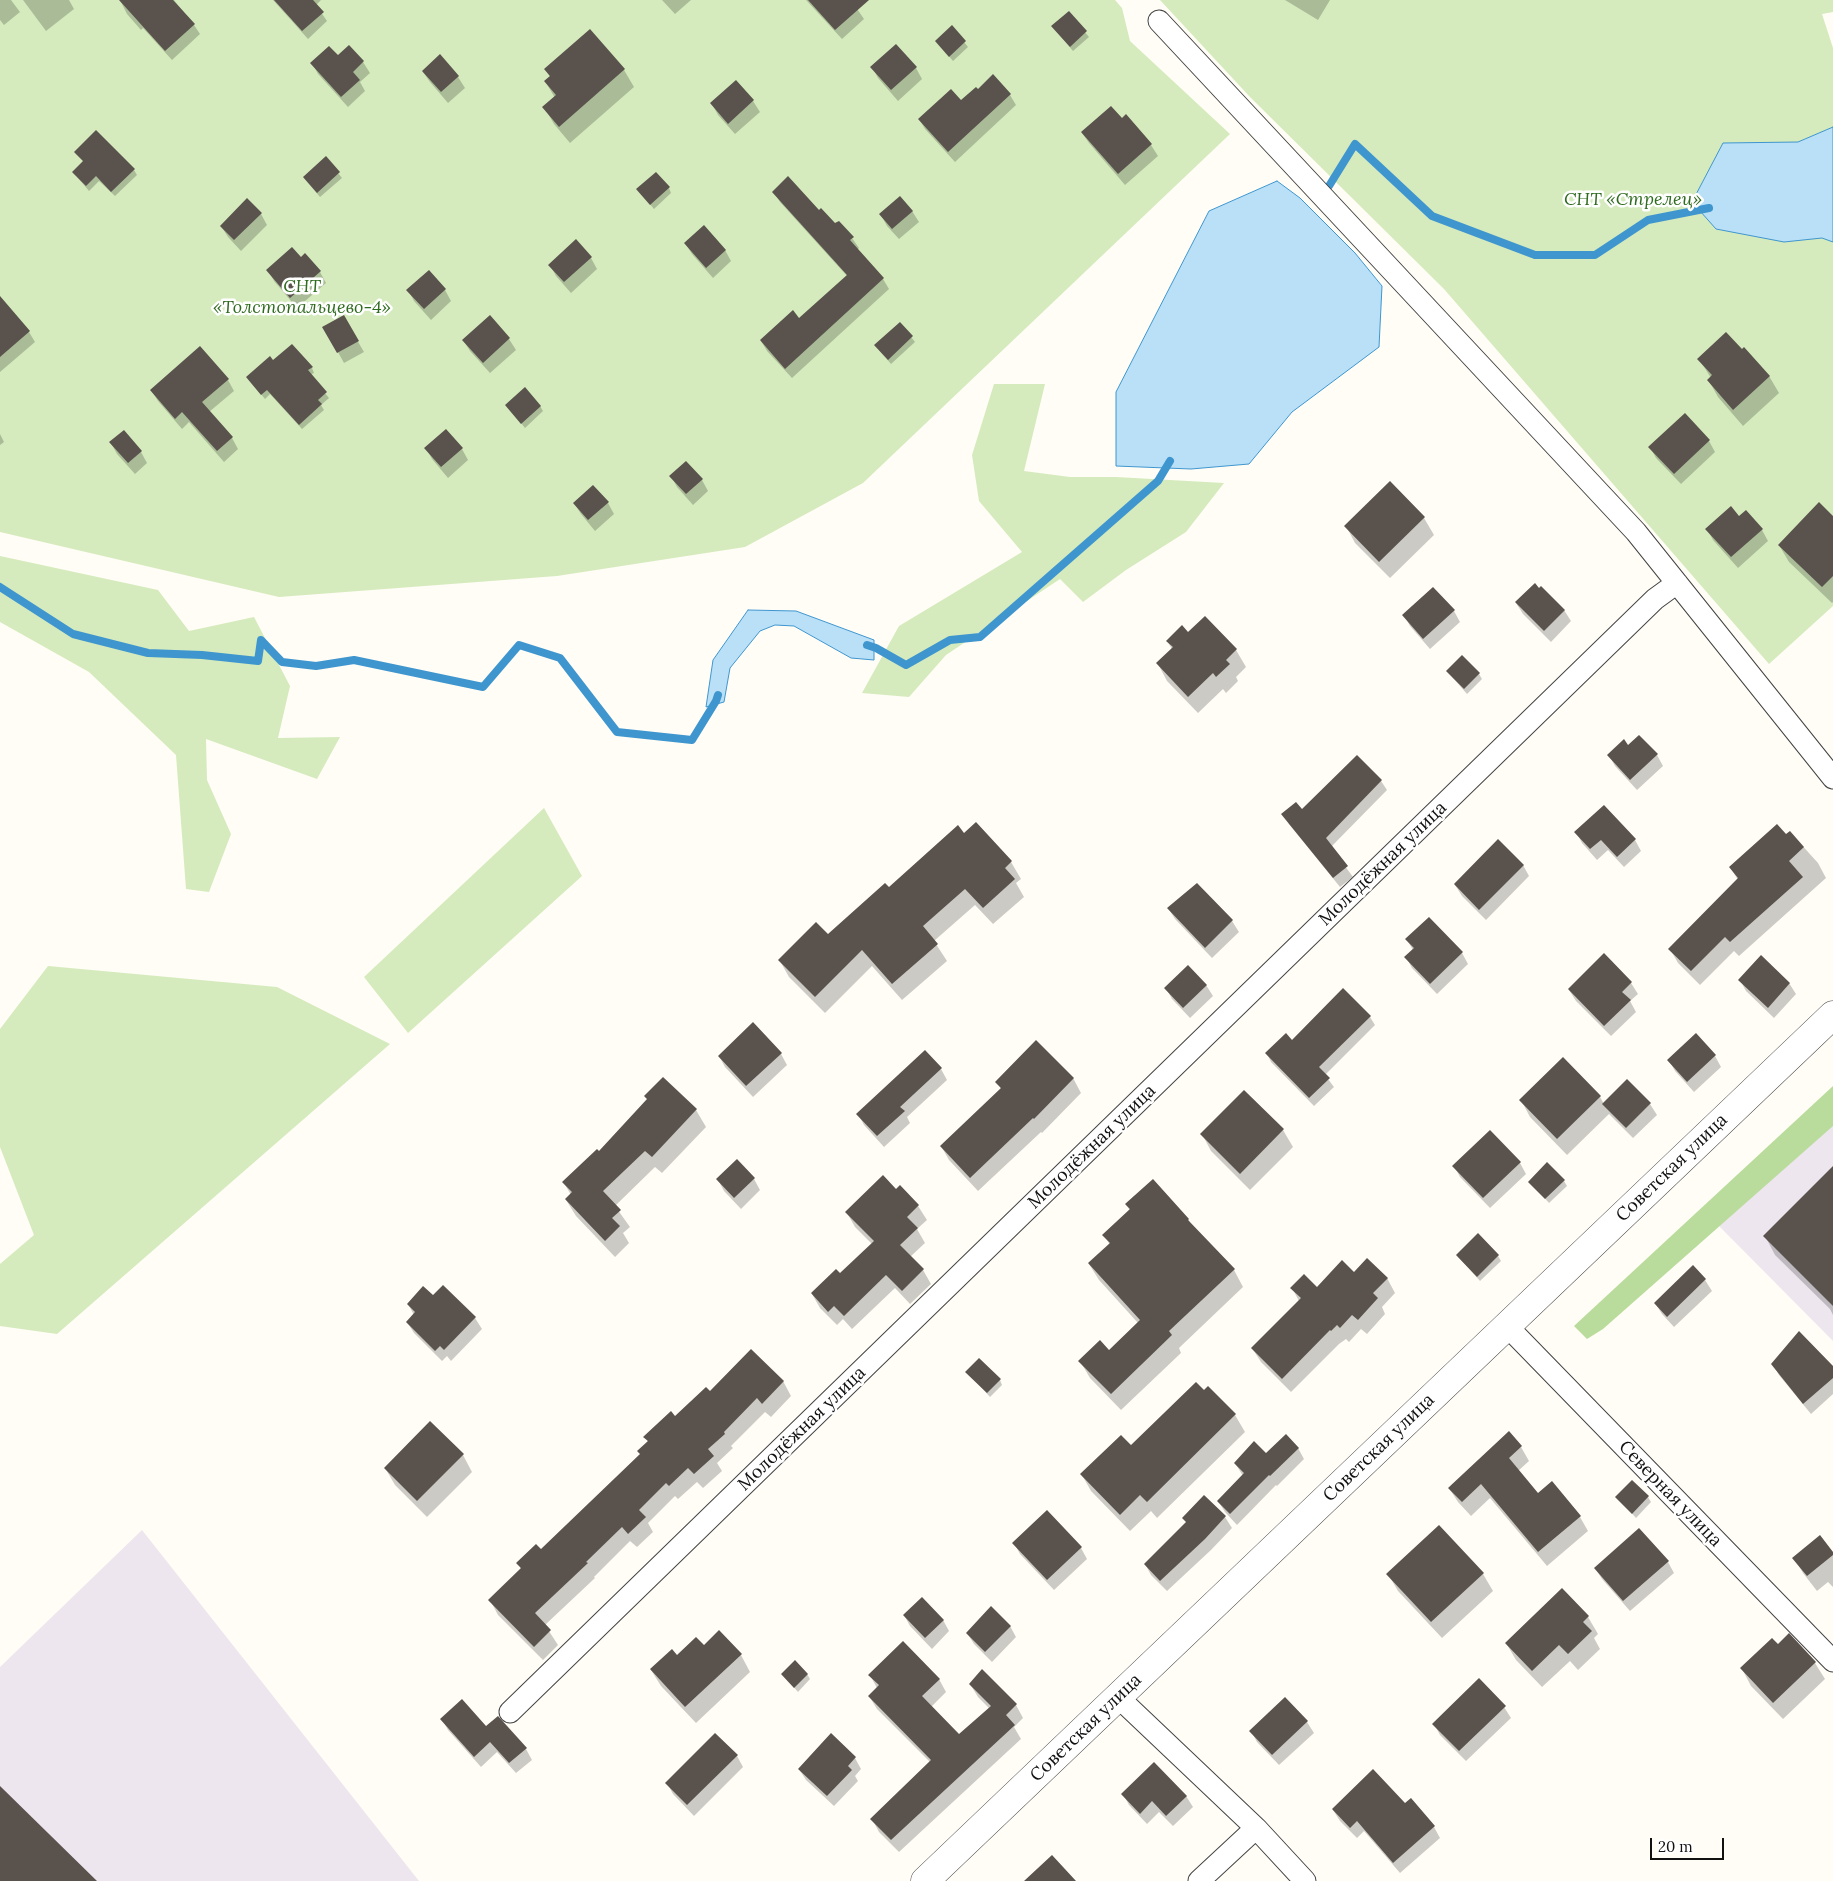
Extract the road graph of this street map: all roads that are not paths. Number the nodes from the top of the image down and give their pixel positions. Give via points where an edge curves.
1 (1159, 21) dead end
2 (1677, 584) junction
3 (1833, 778) edge
4 (1833, 1015) edge
5 (1507, 1326) junction
6 (1833, 1661) edge
7 (1118, 1697) junction
8 (510, 1712) dead end
9 (1256, 1828) junction
10 (925, 1881) edge
11 (1199, 1881) edge
12 (1305, 1881) edge

1 - 2 street via 1636,532
2 - 3 street
2 - 8 street, Молодёжная улица via 1648,606
4 - 5 street, Советская улица
5 - 6 street, Северная улица
5 - 7 street, Советская улица
7 - 9 street
7 - 10 street, Советская улица
9 - 11 street
9 - 12 street

